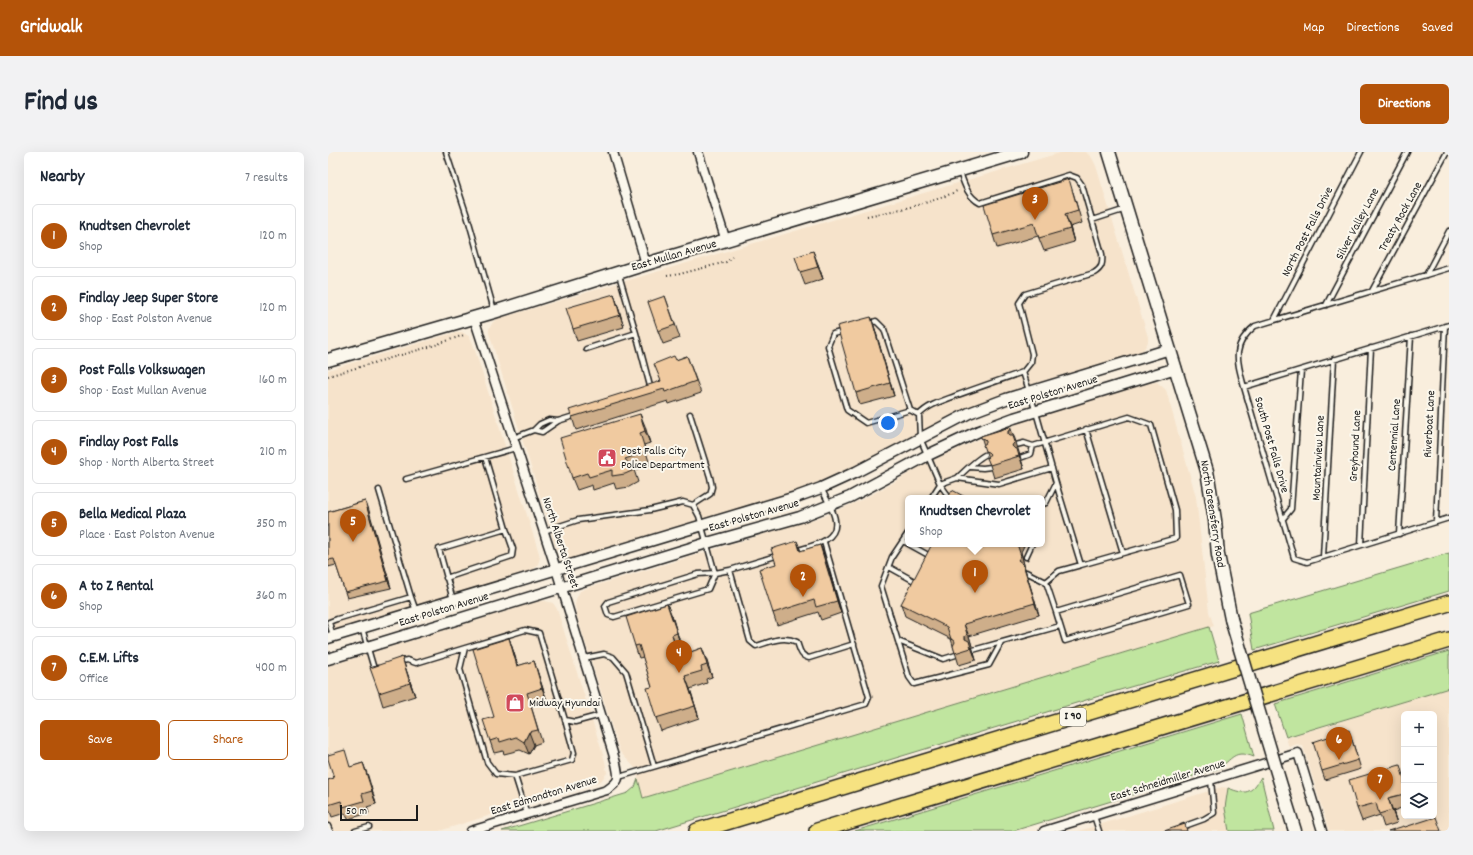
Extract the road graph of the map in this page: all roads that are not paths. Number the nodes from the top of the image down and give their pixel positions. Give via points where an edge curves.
1 (446, 152) edge
2 (613, 152) edge
3 (698, 152) edge
4 (1021, 152) edge
5 (1109, 152) edge
6 (1361, 152) edge
7 (1407, 152) edge
8 (1447, 152) edge
9 (960, 171) junction
10 (1126, 209) junction
11 (1092, 220) junction
12 (1449, 231) edge
13 (726, 241) junction
14 (646, 264) junction
15 (1449, 268) edge
16 (618, 273) junction
17 (1426, 275) junction
18 (1372, 291) junction
19 (1326, 305) junction
20 (494, 312) junction
21 (474, 318) junction
22 (1274, 321) junction
23 (861, 326) edge
24 (1447, 326) edge
25 (847, 330) edge
26 (636, 333) junction
27 (1411, 336) junction
28 (1371, 348) junction
29 (586, 349) dead end
30 (1170, 349) junction
31 (1334, 359) junction
32 (328, 360) edge
33 (1176, 368) junction
34 (1301, 370) junction
35 (1022, 372) junction
36 (1244, 387) junction
37 (1030, 392) junction
38 (644, 395) edge
39 (910, 410) junction
40 (1036, 412) junction
41 (580, 414) edge
42 (690, 414) dead end
43 (919, 415) junction
44 (558, 421) junction
45 (534, 430) junction
46 (1086, 430) junction
47 (513, 438) junction
48 (920, 438) junction
49 (1045, 442) junction
50 (1016, 445) edge
51 (1033, 446) junction
52 (516, 448) junction
53 (987, 454) edge
54 (928, 455) junction
55 (485, 457) junction
56 (1020, 458) edge
57 (970, 467) junction
58 (991, 467) edge
59 (1052, 468) junction
60 (957, 478) junction
61 (406, 479) dead end
62 (1056, 483) junction
63 (940, 484) junction
64 (821, 488) junction
65 (379, 490) dead end
66 (933, 495) edge
67 (948, 495) edge
68 (1045, 503) edge
69 (693, 505) junction
70 (829, 506) junction
71 (1449, 518) edge
72 (1282, 520) junction
73 (1436, 522) junction
74 (702, 526) junction
75 (506, 528) junction
76 (543, 531) junction
77 (1399, 534) junction
78 (905, 538) edge
79 (903, 541) joint
80 (824, 542) junction
81 (707, 543) junction
82 (1361, 545) junction
83 (914, 547) edge
84 (1031, 547) edge
85 (788, 553) edge
86 (1123, 553) junction
87 (781, 555) edge
88 (931, 556) edge
89 (1026, 557) dead end
90 (1323, 557) junction
91 (1081, 565) junction
92 (889, 567) junction
93 (556, 570) junction
94 (730, 570) junction
95 (1026, 572) edge
96 (715, 573) junction
97 (446, 578) junction
98 (917, 582) edge
99 (1046, 582) junction
100 (561, 587) junction
101 (411, 597) junction
102 (453, 601) junction
103 (1449, 603) edge
104 (416, 612) junction
105 (1056, 612) junction
106 (329, 620) edge
107 (1060, 626) junction
108 (362, 628) junction
109 (331, 637) edge
110 (1449, 640) edge
111 (898, 641) junction
112 (1001, 643) junction
113 (854, 644) junction
114 (368, 647) junction
115 (465, 648) junction
116 (973, 650) dead end
117 (956, 655) edge
118 (584, 658) junction
119 (328, 659) edge
120 (394, 663) edge
121 (381, 667) edge
122 (601, 714) junction
123 (565, 720) junction
124 (654, 766) junction
125 (515, 776) junction
126 (618, 777) junction
127 (1211, 780) junction
128 (527, 814) junction
129 (1094, 816) junction
130 (328, 826) edge
131 (369, 827) dead end
132 (1067, 828) edge
133 (1175, 829) edge
134 (330, 831) edge
135 (355, 831) edge
136 (471, 831) edge
137 (697, 831) edge
138 (817, 831) edge
139 (1044, 831) edge
140 (1099, 831) edge
141 (1295, 831) edge
142 (1322, 831) edge

1 - 20 lane
2 - 14 street
3 - 13 street
4 - 9 main road, East Mullan Avenue
5 - 10 main road, North Greensferry Road
6 - 22 lane, North Post Falls Drive
7 - 19 lane, Silver Valley Lane
8 - 18 lane, Treaty Rock Lane
9 - 11 lane via 967,190 974,200 980,203 1069,175 1078,178
9 - 13 main road, East Mullan Avenue
10 - 11 lane
10 - 30 main road, North Greensferry Road
11 - 35 lane via 1102,254 1103,264 1100,269 1025,294 1019,303 1032,354 1031,362
12 - 17 lane
13 - 14 main road, East Mullan Avenue
14 - 16 main road, East Mullan Avenue
15 - 17 lane
16 - 20 main road, East Mullan Avenue
16 - 26 lane
17 - 18 lane
18 - 19 lane
19 - 22 lane
20 - 21 main road, East Mullan Avenue
21 - 32 main road, East Mullan Avenue
21 - 47 street, North Alberta Street
22 - 36 lane via 1255,326 1245,334 1240,343 1238,366
23 - 39 lane via 876,322 884,329
24 - 27 lane, South Post Falls Drive
24 - 73 lane, Riverboat Lane
25 - 39 lane via 833,334 828,346 847,410 866,423
26 - 29 lane
26 - 38 lane via 652,392
27 - 28 lane, South Post Falls Drive
27 - 77 lane, Centennial Lane
28 - 31 lane, South Post Falls Drive
28 - 82 lane, Greyhound Lane
30 - 33 main road, North Greensferry Road
30 - 37 street, East Polston Avenue
31 - 34 lane, South Post Falls Drive
31 - 90 lane, Mountainview Lane
33 - 40 street, East Polston Avenue
33 - 141 main road, North Greensferry Road, bridge via 1207,471 1218,554 1231,619
34 - 36 lane, South Post Falls Drive
34 - 72 lane via 1291,509
35 - 37 lane
35 - 43 lane via 934,404
36 - 72 lane, South Post Falls Drive
37 - 40 lane
37 - 48 street, East Polston Avenue via 969,413
39 - 43 lane
40 - 49 lane
40 - 54 street, East Polston Avenue via 979,431
41 - 44 lane
42 - 69 lane via 712,487 710,494
43 - 48 lane
44 - 45 lane via 549,420
44 - 45 lane via 542,432
45 - 47 lane
46 - 49 lane
46 - 86 lane
46 - 86 lane via 1129,417 1151,425 1175,510 1176,538
47 - 52 street, North Alberta Street
48 - 54 lane
48 - 64 street, East Polston Avenue
49 - 51 lane
49 - 59 lane
50 - 51 lane via 1024,443
51 - 56 lane via 1031,454
52 - 55 lane
52 - 76 street, North Alberta Street
53 - 57 lane via 981,456
54 - 63 lane
54 - 70 street, East Polston Avenue
55 - 61 lane
55 - 75 lane
57 - 58 lane
57 - 60 lane
59 - 60 lane via 998,484
59 - 62 lane
60 - 63 lane
62 - 68 lane
62 - 91 lane
63 - 66 lane
63 - 67 lane
64 - 70 lane
64 - 74 street, East Polston Avenue
65 - 101 lane
69 - 74 lane
69 - 76 lane via 683,502 650,510 578,520
70 - 80 lane via 836,528
70 - 81 street, East Polston Avenue via 800,517
71 - 73 lane, South Post Falls Drive
72 - 90 lane, South Post Falls Drive via 1294,558 1307,562
73 - 77 lane, South Post Falls Drive
74 - 81 lane
74 - 93 street, East Polston Avenue
75 - 97 lane via 513,549 512,556
75 - 97 lane via 439,549
76 - 93 street, North Alberta Street
77 - 82 lane, South Post Falls Drive
78 - 79 lane
79 - 92 lane via 892,557
80 - 85 lane
80 - 113 lane
81 - 96 lane
81 - 100 street, East Polston Avenue
82 - 90 lane, South Post Falls Drive
83 - 88 lane
84 - 89 lane
86 - 91 lane
87 - 94 lane
91 - 99 lane via 1059,572
92 - 98 lane
92 - 111 lane via 881,586
93 - 100 street, North Alberta Street
93 - 102 street, East Polston Avenue
94 - 96 lane
94 - 113 lane via 750,641 756,646 781,638 790,639 797,642 801,654 809,658
95 - 99 lane
96 - 96 lane via 698,574 608,602 605,606 608,615 614,617 708,589
97 - 102 lane
99 - 105 lane
100 - 114 street, East Polston Avenue
100 - 118 street, North Alberta Street
101 - 104 lane
101 - 106 lane
102 - 104 street, East Polston Avenue
103 - 137 highway, I 90
104 - 108 street, East Polston Avenue
105 - 107 lane
105 - 107 lane via 1180,575 1189,604 1065,641
106 - 109 lane
107 - 112 lane
108 - 109 street, East Polston Avenue
108 - 114 lane
110 - 138 highway
111 - 112 lane via 909,677 914,684 989,665
111 - 117 lane via 943,660
112 - 116 lane
113 - 124 lane via 869,697 866,704
114 - 119 street, East Polston Avenue
114 - 121 lane via 374,669
115 - 120 lane via 416,663 407,660
115 - 123 lane via 525,630 538,634
115 - 125 lane via 460,669 487,762 496,774
118 - 122 street, North Alberta Street
118 - 124 lane via 604,654 613,657 626,672
122 - 123 lane via 575,722
122 - 126 street, North Alberta Street
123 - 125 lane via 574,753 572,760
124 - 126 lane
125 - 128 lane
126 - 128 street, East Edmondton Avenue via 616,783 607,790
127 - 129 street, East Schneidmiller Avenue
127 - 133 lane via 1214,813
127 - 142 street, East Schneidmiller Avenue via 1298,753
128 - 136 street, East Edmondton Avenue
129 - 132 street, East Schneidmiller Avenue
129 - 140 lane
130 - 134 lane
131 - 135 lane
132 - 139 street, East Schneidmiller Avenue

